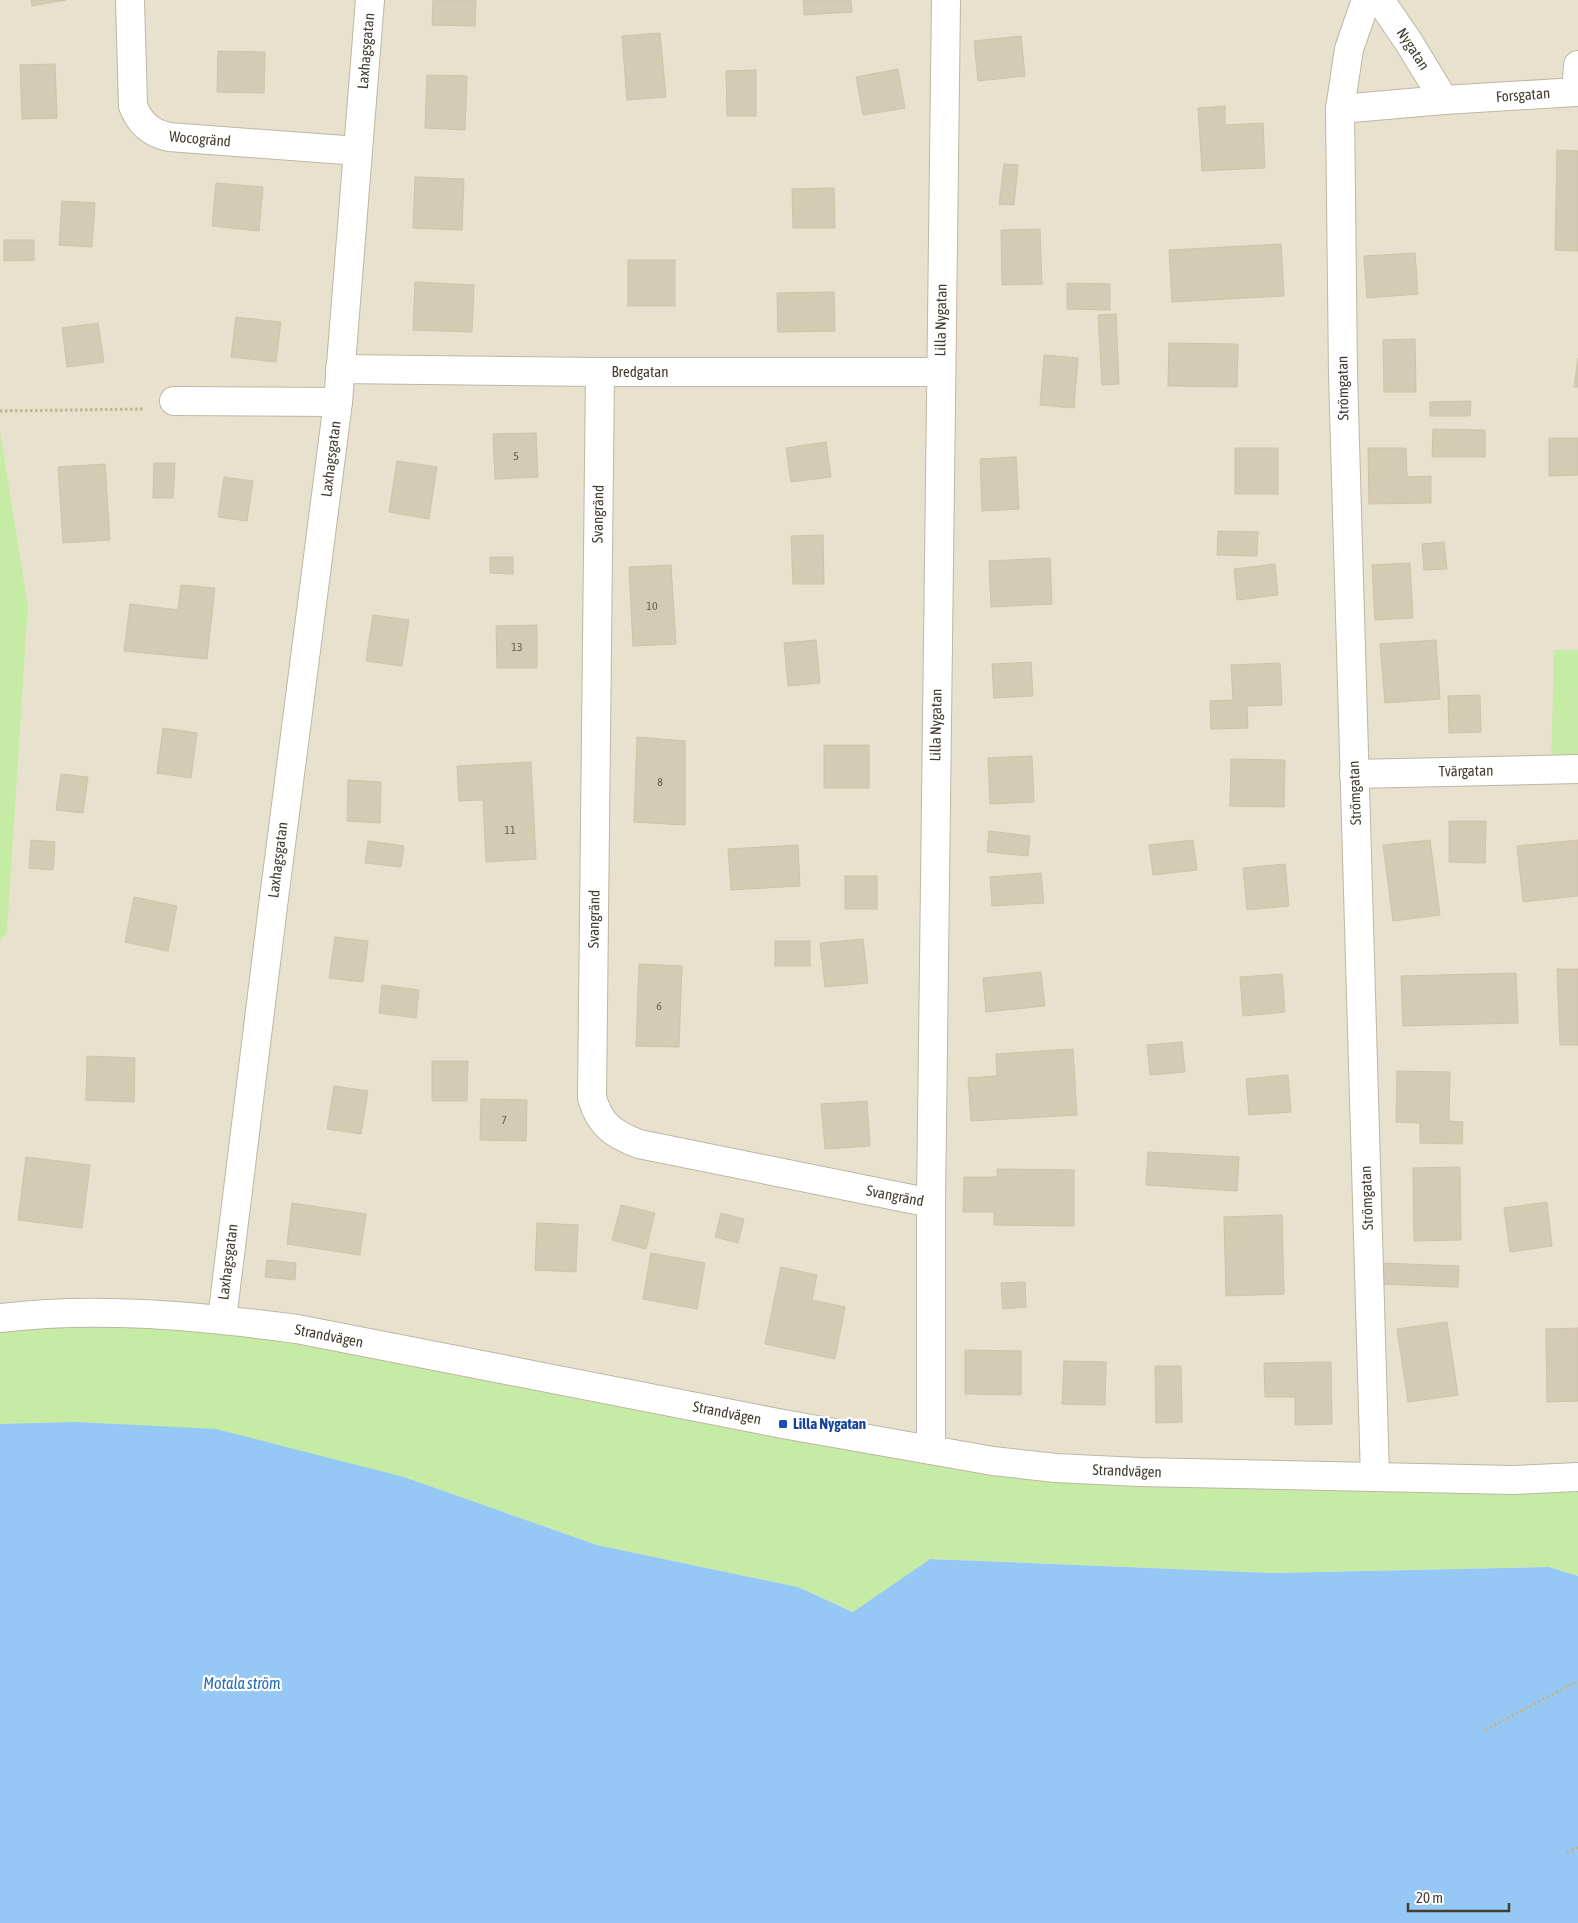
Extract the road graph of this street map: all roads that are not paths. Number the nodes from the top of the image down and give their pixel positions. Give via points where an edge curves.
1 (130, 0) edge
2 (370, 0) edge
3 (946, 0) edge
4 (1366, 0) edge
5 (1380, 0) edge
6 (1578, 65) edge
7 (1444, 100) junction
8 (1340, 109) junction
9 (358, 151) junction
10 (340, 369) junction
11 (600, 372) junction
12 (940, 372) junction
13 (174, 401) road end
14 (338, 402) junction
15 (1578, 769) edge
16 (1354, 774) junction
17 (931, 1204) junction
18 (0, 1318) edge
19 (222, 1319) junction
20 (931, 1450) junction
21 (1376, 1477) junction
22 (1578, 1477) edge

1 - 9 street, Wocogränd via 133,106 147,128 169,137
2 - 9 street, Laxhagsgatan
3 - 12 street, Lilla Nygatan
4 - 8 street, Strömgatan via 1348,49
5 - 7 street, Nygatan
6 - 7 street, Forsgatan via 1576,92
7 - 8 street
8 - 16 street, Strömgatan via 1343,374
9 - 10 street, Laxhagsgatan
10 - 11 street, Bredgatan
10 - 14 street, Laxhagsgatan
11 - 12 street, Bredgatan
11 - 17 street, Svangränd via 592,1098 598,1116 618,1134 639,1144
12 - 17 street, Lilla Nygatan
13 - 14 street, Laxhagsgatan
14 - 19 street, Laxhagsgatan
15 - 16 street, Tvärgatan
16 - 21 street, Strömgatan
17 - 20 street, Lilla Nygatan
18 - 19 street, Strandvägen via 115,1312
19 - 20 street, Strandvägen via 297,1329
20 - 21 street, Strandvägen via 1056,1468
21 - 22 street, Strandvägen via 1513,1480

